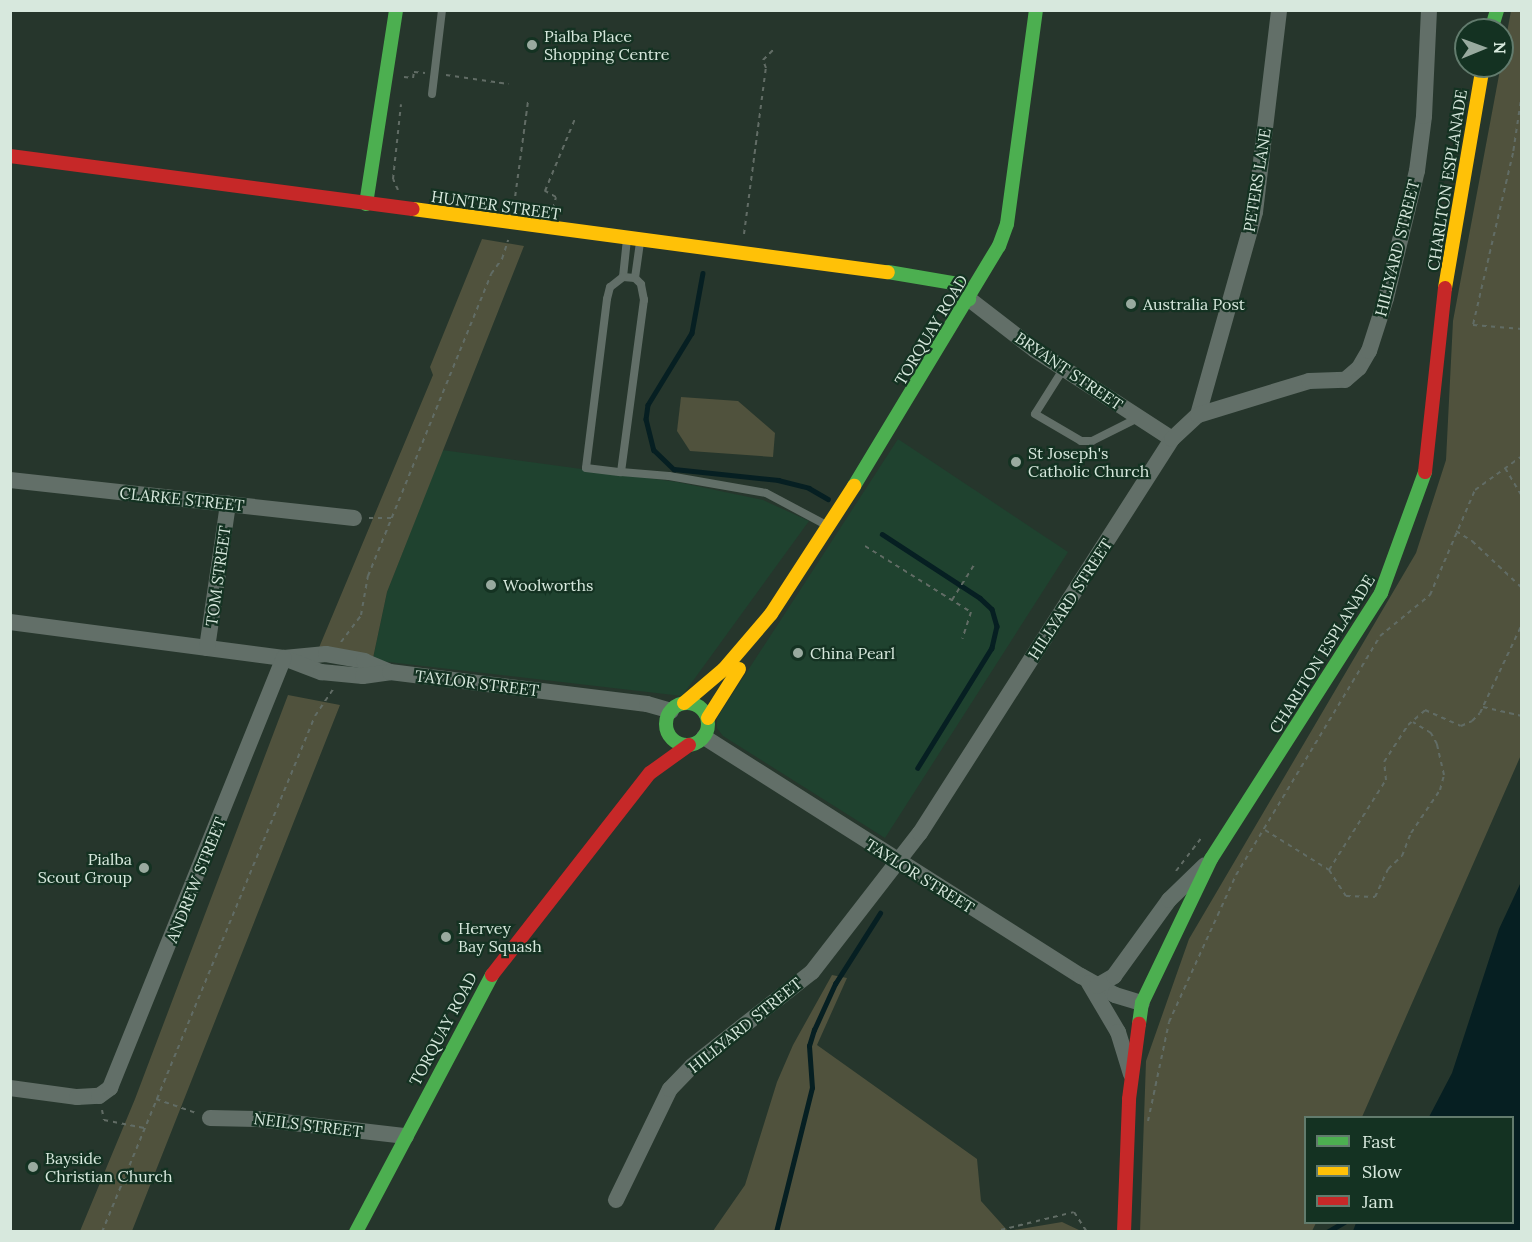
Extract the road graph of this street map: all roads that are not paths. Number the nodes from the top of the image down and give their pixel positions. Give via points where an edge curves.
1 (396, 10) edge
2 (442, 10) edge
3 (1036, 10) edge
4 (1279, 10) edge
5 (1429, 10) edge
6 (1481, 78) edge
7 (432, 94) dead end
8 (10, 156) edge
9 (366, 204) junction
10 (633, 240) junction
11 (622, 277) junction
12 (635, 278) junction
13 (969, 299) junction
14 (1064, 369) junction
15 (1198, 415) junction
16 (1138, 418) junction
17 (1172, 439) junction
18 (621, 472) junction
19 (10, 480) edge
20 (228, 504) junction
21 (354, 518) road end
22 (828, 526) junction
23 (10, 622) edge
24 (759, 631) junction
25 (207, 648) junction
26 (284, 658) junction
27 (677, 707) junction
28 (708, 718) junction
29 (667, 729) junction
30 (696, 741) junction
31 (650, 773) junction
32 (1211, 859) junction
33 (895, 861) junction
34 (1091, 983) junction
35 (1142, 1004) junction
36 (1131, 1074) junction
37 (10, 1088) edge
38 (210, 1118) road end
39 (406, 1136) junction
40 (616, 1200) dead end
41 (356, 1232) edge
42 (1124, 1232) edge

1 - 9 street
2 - 7 lane
3 - 13 street, TORQUAY ROAD via 1007,224
4 - 15 street, PETERS LANE via 1255,212
5 - 15 street, HILLYARD STREET via 1417,171 1399,252 1369,351 1359,368 1345,380 1308,381
6 - 32 street, CHARLTON ESPLANADE via 1437,336 1426,469 1411,518 1381,593
8 - 9 street, HUNTER STREET
9 - 10 street, HUNTER STREET
10 - 11 lane
10 - 12 lane
10 - 13 street, HUNTER STREET via 954,282
11 - 12 lane
11 - 18 lane via 610,287 607,299 586,468
12 - 18 lane via 644,300
13 - 14 street, BRYANT STREET via 982,313
13 - 22 street, TORQUAY ROAD
14 - 16 street, BRYANT STREET
14 - 16 lane via 1035,414 1081,441 1092,441
15 - 17 street, HILLYARD STREET
16 - 17 street, BRYANT STREET
17 - 33 street, HILLYARD STREET via 922,831
18 - 22 lane via 766,493
19 - 20 street, CLARKE STREET
20 - 21 street, CLARKE STREET
20 - 25 street, TOM STREET
22 - 24 street, TORQUAY ROAD
23 - 25 street, TAYLOR STREET
24 - 27 street, TORQUAY ROAD via 705,688
24 - 28 street, TORQUAY ROAD via 752,652
25 - 26 street, TAYLOR STREET
26 - 27 street, TAYLOR STREET via 315,653 338,665
26 - 37 street, ANDREW STREET via 117,1076 99,1096
27 - 28 street via 696,704
27 - 29 street
28 - 30 street
29 - 30 street via 675,741
29 - 31 street, TORQUAY ROAD
30 - 31 street, TORQUAY ROAD
30 - 33 street, TAYLOR STREET
31 - 39 street, TORQUAY ROAD via 498,963
32 - 34 street via 1176,891 1114,976
32 - 35 street, CHARLTON ESPLANADE
33 - 34 street, TAYLOR STREET
33 - 40 street, HILLYARD STREET via 812,972 692,1065 670,1089
34 - 35 street, TAYLOR STREET
34 - 36 street via 1118,1032
35 - 36 street, CHARLTON ESPLANADE
36 - 42 street, CHARLTON ESPLANADE
38 - 39 street, NEILS STREET via 258,1119
39 - 41 street, TORQUAY ROAD

